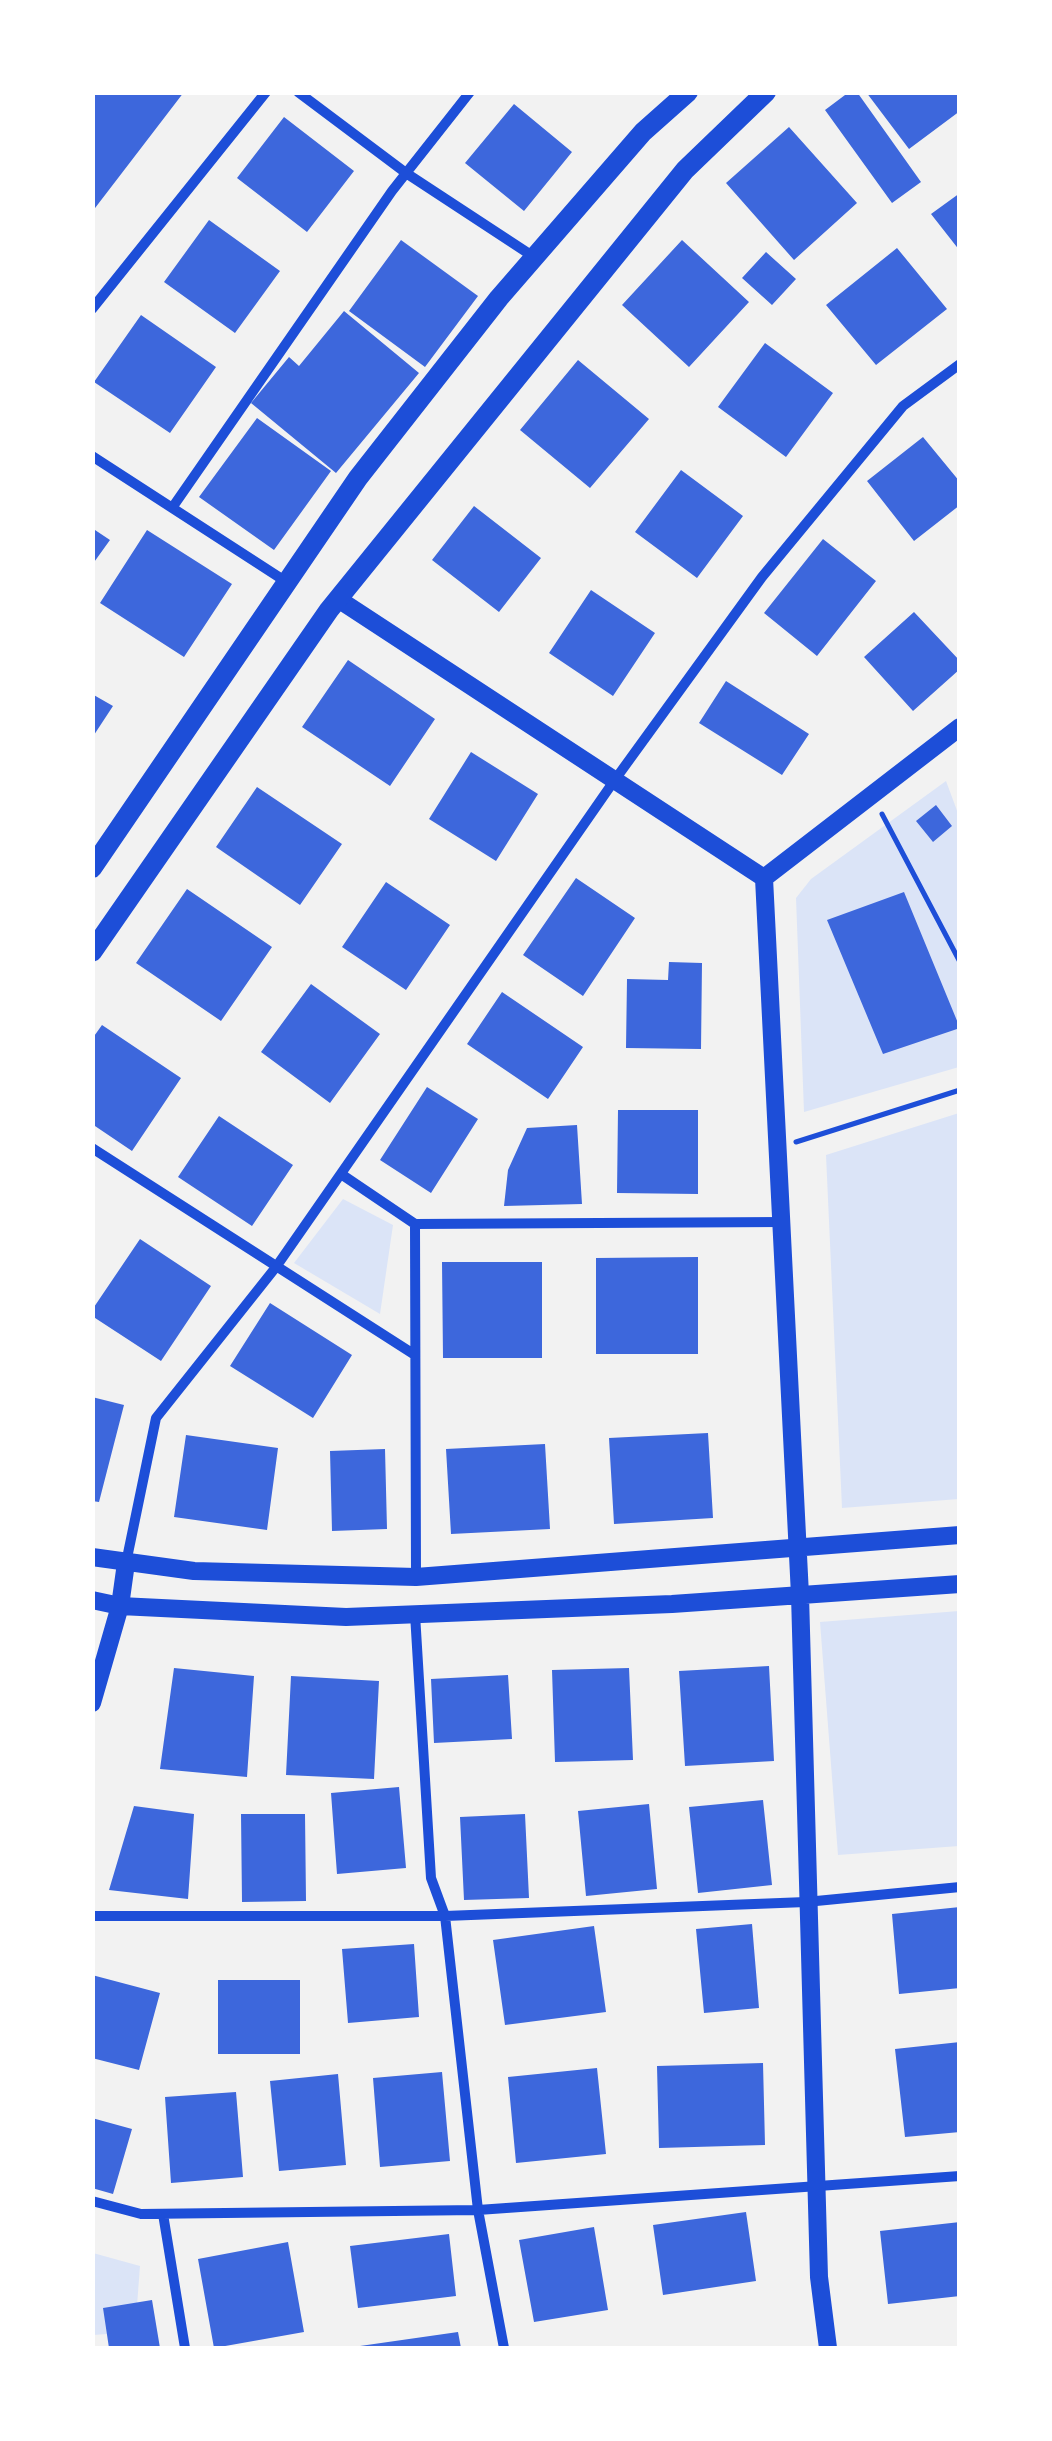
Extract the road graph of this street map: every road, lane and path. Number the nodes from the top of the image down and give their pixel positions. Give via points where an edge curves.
1 (266, 92) edge
2 (298, 92) edge
3 (470, 92) edge
4 (688, 92) edge
5 (766, 92) edge
6 (406, 173) junction
7 (535, 257) junction
8 (92, 309) edge
9 (960, 364) edge
10 (92, 456) edge
11 (172, 508) junction
12 (285, 582) junction
13 (338, 599) junction
14 (960, 727) edge
15 (614, 781) junction
16 (872, 795) junction
17 (96, 857) edge
18 (764, 878) junction
19 (92, 952) edge
20 (960, 962) edge
21 (960, 1090) edge
22 (92, 1148) edge
23 (779, 1148) junction
24 (340, 1174) junction
25 (783, 1222) junction
26 (415, 1224) junction
27 (276, 1267) junction
28 (415, 1355) junction
29 (960, 1535) edge
30 (795, 1549) junction
31 (92, 1557) edge
32 (126, 1564) junction
33 (416, 1577) junction
34 (960, 1584) edge
35 (800, 1596) junction
36 (92, 1600) edge
37 (120, 1606) junction
38 (414, 1614) junction
39 (92, 1704) edge
40 (960, 1888) edge
41 (806, 1902) junction
42 (92, 1916) edge
43 (445, 1916) junction
44 (960, 2176) edge
45 (816, 2185) junction
46 (92, 2202) edge
47 (478, 2210) junction
48 (163, 2214) junction
49 (185, 2348) edge
50 (504, 2348) edge
51 (828, 2348) edge

1 - 8 street
2 - 6 street
3 - 6 street
4 - 7 main road via 643,132
5 - 13 main road via 685,170
6 - 7 street
6 - 11 street
7 - 12 main road via 358,478
9 - 15 street via 903,406 762,577
10 - 11 street
11 - 12 street
12 - 17 main road
13 - 15 street
13 - 19 main road
14 - 16 street
15 - 18 street
15 - 24 street
16 - 18 street
16 - 20 path
18 - 23 street
21 - 23 path
22 - 27 street
23 - 25 street
24 - 26 street
24 - 27 street
25 - 26 street
25 - 30 street
26 - 28 street
27 - 28 street
27 - 32 street via 156,1418
28 - 33 street
29 - 30 street
30 - 33 street
30 - 35 street
31 - 32 street
32 - 33 street
32 - 37 street
34 - 35 street
35 - 38 street
35 - 41 street
36 - 37 street
37 - 38 street
37 - 39 street
38 - 43 street via 431,1878
40 - 41 street
41 - 43 street
41 - 45 street
42 - 43 street
43 - 47 street
44 - 45 street
45 - 47 street
45 - 51 street
46 - 48 street
47 - 48 street
47 - 50 street
48 - 49 street

